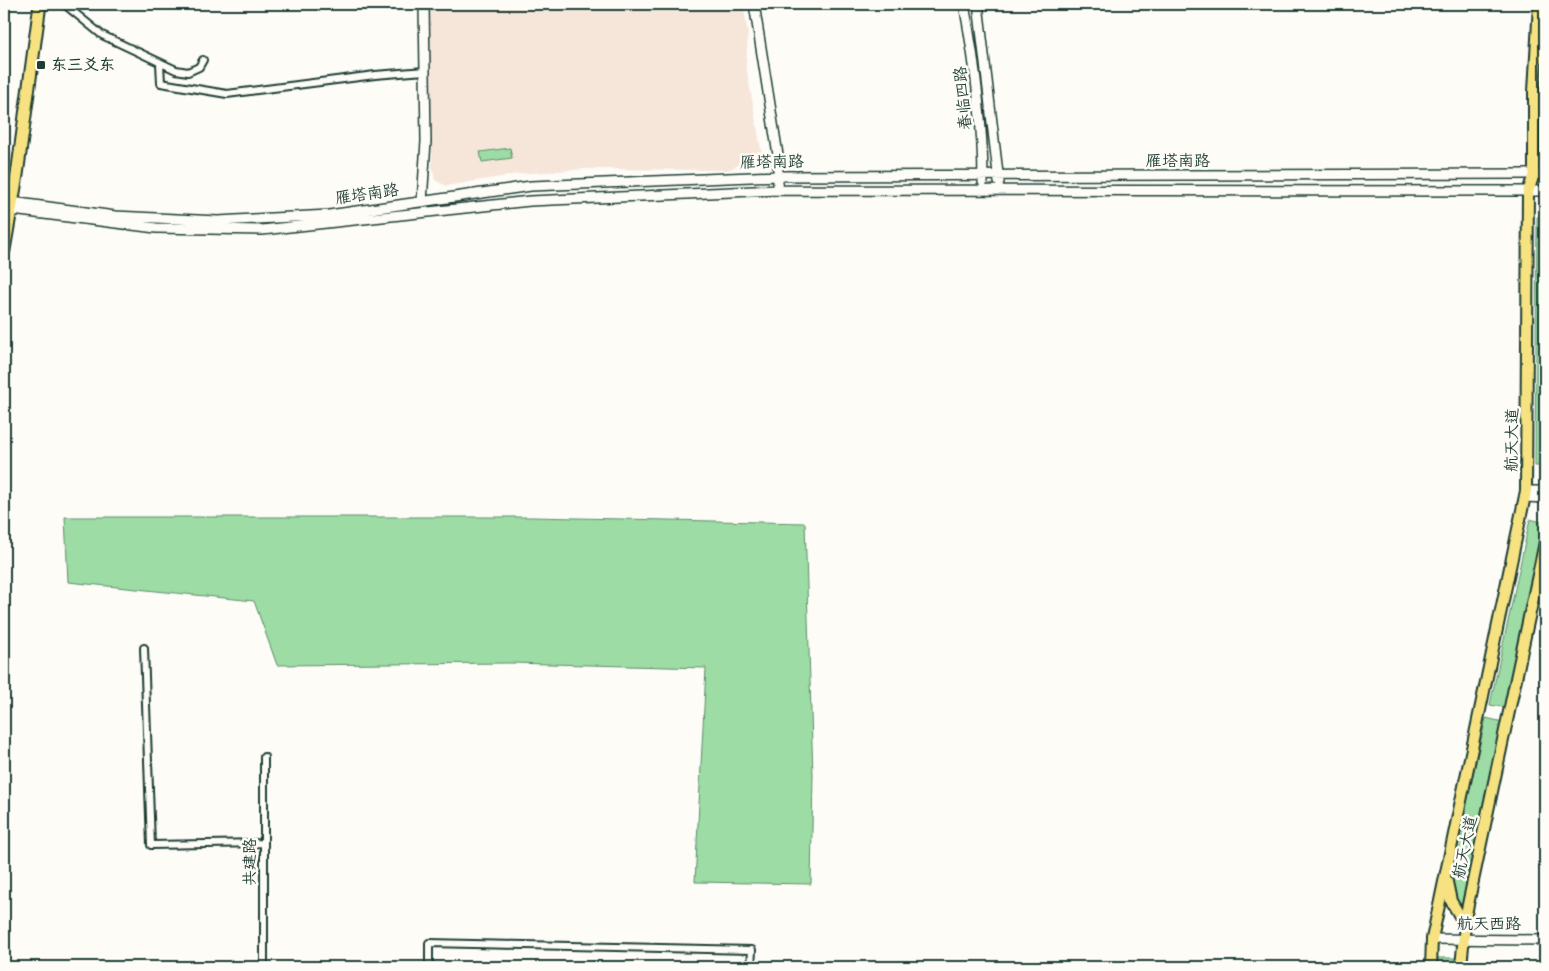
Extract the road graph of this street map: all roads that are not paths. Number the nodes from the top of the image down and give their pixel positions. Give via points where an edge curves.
1 (40, 4) edge
2 (64, 4) edge
3 (424, 4) edge
4 (754, 4) edge
5 (964, 4) edge
6 (978, 4) edge
7 (1539, 4) edge
8 (203, 60) dead end
9 (160, 63) junction
10 (425, 71) junction
11 (1534, 174) junction
12 (1545, 174) edge
13 (778, 176) junction
14 (983, 177) junction
15 (999, 177) junction
16 (9, 188) edge
17 (778, 190) junction
18 (983, 190) junction
19 (999, 190) junction
20 (1545, 191) edge
21 (1528, 192) junction
22 (422, 202) junction
23 (8, 211) edge
24 (4, 250) edge
25 (1545, 491) edge
26 (1526, 494) junction
27 (1545, 498) edge
28 (1545, 542) edge
29 (144, 648) dead end
30 (264, 757) dead end
31 (264, 843) junction
32 (1447, 869) junction
33 (1464, 923) junction
34 (1432, 939) junction
35 (1462, 940) junction
36 (1545, 940) edge
37 (264, 967) edge
38 (429, 967) edge
39 (752, 967) edge
40 (1431, 967) edge
41 (1461, 967) edge

1 - 16 highway
2 - 9 street via 102,35
3 - 10 main road
4 - 13 main road via 778,155
5 - 14 main road, 春临四路 via 974,55
6 - 15 main road, 春临四路
7 - 11 main road, 航天大道
8 - 9 street via 199,67 188,72
9 - 10 street via 162,83 227,94
10 - 22 main road via 426,141
11 - 12 main road, 雁塔南路
11 - 15 main road, 雁塔南路
11 - 21 main road, 航天大道
13 - 14 main road, 雁塔南路
13 - 17 main road
13 - 22 main road, 雁塔南路 via 531,186
14 - 15 main road, 雁塔南路
14 - 18 main road, 春临四路
15 - 19 main road, 春临四路
16 - 23 highway
17 - 18 main road, 雁塔南路
17 - 23 main road, 雁塔南路 via 530,201 262,230 156,228
18 - 19 main road, 雁塔南路
19 - 21 main road, 雁塔南路
20 - 21 main road, 雁塔南路
21 - 26 main road, 航天大道
22 - 23 main road, 雁塔南路 via 329,215 218,221
23 - 24 highway
25 - 26 main road
26 - 27 main road
26 - 32 main road, 航天大道
28 - 33 main road, 航天大道
29 - 31 street via 151,845
30 - 31 street, 共建路
31 - 37 street, 共建路
32 - 33 main road, 航天大道 via 1448,893
32 - 34 main road, 航天大道
33 - 35 main road, 航天大道
34 - 35 main road, 航天西路
34 - 40 main road, 航天大道
35 - 36 main road, 航天西路
35 - 41 main road, 航天大道
38 - 39 street via 429,943 752,950

